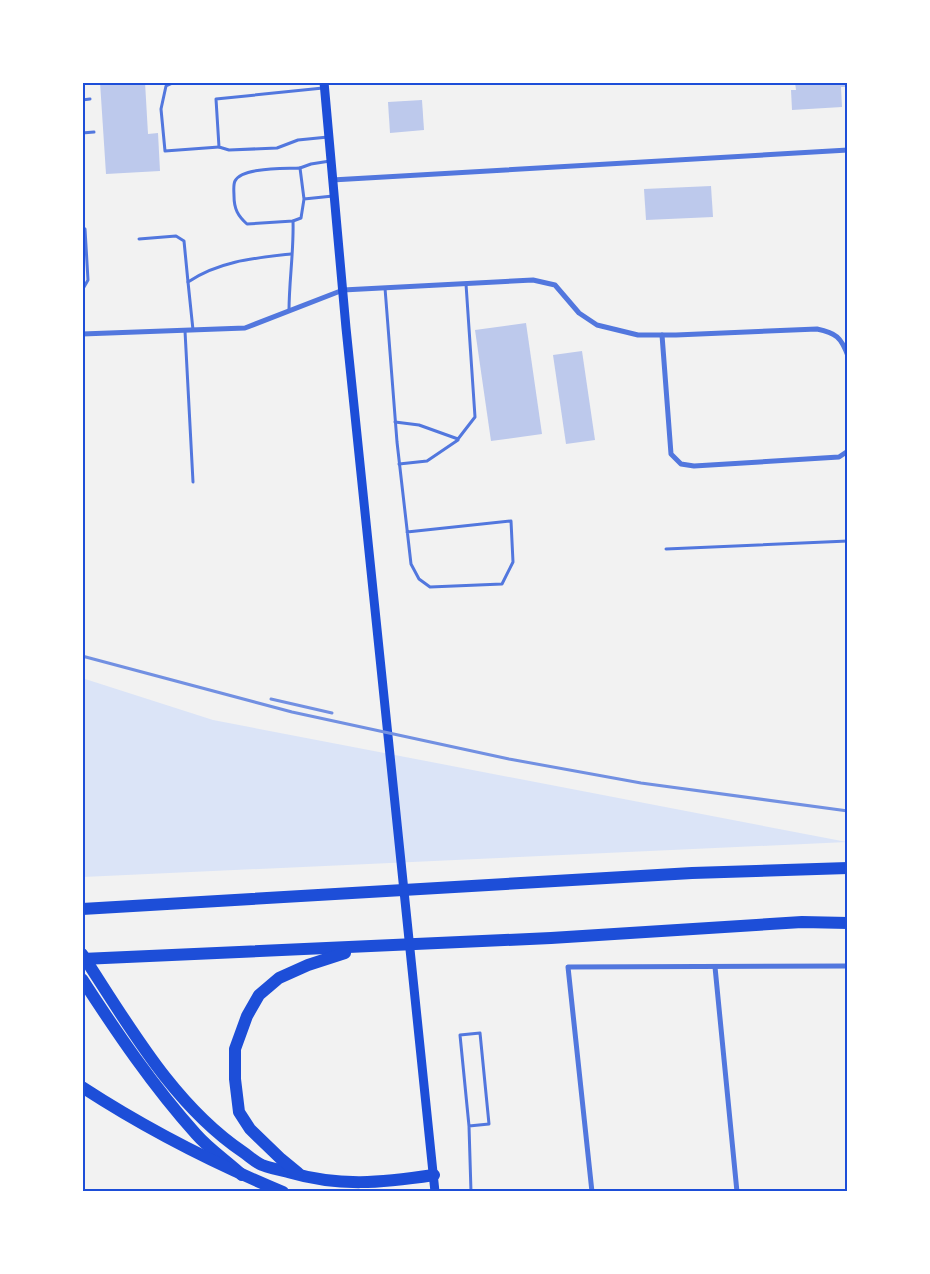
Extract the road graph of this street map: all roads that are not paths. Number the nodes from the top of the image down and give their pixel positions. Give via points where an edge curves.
1 (174, 82) edge
2 (324, 85) edge
3 (82, 100) edge
4 (90, 100) dead end
5 (94, 132) dead end
6 (82, 133) edge
7 (328, 137) junction
8 (219, 147) junction
9 (848, 150) edge
10 (331, 161) junction
11 (300, 168) junction
12 (332, 180) junction
13 (334, 196) junction
14 (304, 199) junction
15 (293, 221) junction
16 (82, 227) edge
17 (139, 239) dead end
18 (291, 254) junction
19 (188, 282) junction
20 (466, 284) junction
21 (82, 287) edge
22 (386, 288) junction
23 (343, 290) junction
24 (288, 311) junction
25 (185, 330) junction
26 (193, 330) junction
27 (82, 334) edge
28 (662, 335) junction
29 (848, 356) edge
30 (395, 422) junction
31 (458, 439) junction
32 (848, 451) edge
33 (399, 464) junction
34 (193, 482) dead end
35 (407, 532) junction
36 (848, 541) edge
37 (666, 549) dead end
38 (848, 868) edge
39 (82, 910) edge
40 (848, 923) edge
41 (362, 948) junction
42 (82, 954) edge
43 (82, 959) edge
44 (848, 966) edge
45 (715, 967) junction
46 (82, 979) edge
47 (82, 1086) edge
48 (469, 1126) junction
49 (242, 1175) junction
50 (434, 1175) junction
51 (302, 1176) junction
52 (283, 1192) edge
53 (435, 1192) edge
54 (471, 1192) edge
55 (592, 1192) edge
56 (737, 1192) edge

1 - 8 lane via 166,86 161,109 165,151
2 - 7 main road
2 - 8 lane via 216,99
3 - 4 lane
5 - 6 lane
7 - 8 lane via 298,140 277,148 229,150
7 - 10 main road
9 - 12 street
10 - 11 lane
10 - 12 main road
11 - 14 lane
11 - 15 lane via 248,172 234,182 234,206 247,224
12 - 13 main road
13 - 14 lane
13 - 23 main road
14 - 15 lane via 301,218
15 - 18 lane
16 - 21 lane via 88,280
17 - 19 lane via 176,236 184,241
18 - 19 lane via 246,259 202,272
18 - 24 lane
19 - 26 lane
20 - 22 street
20 - 28 street via 533,280 555,285 579,313 597,325 638,335
20 - 31 lane via 475,417
22 - 23 street
22 - 30 lane
23 - 24 street
23 - 50 main road
24 - 26 street via 246,328
25 - 26 street
25 - 27 street
25 - 34 lane
28 - 29 street via 817,330 833,333 843,343
28 - 32 street via 671,454 681,464 694,466 839,457
30 - 31 lane via 419,425
30 - 33 lane
31 - 33 lane via 427,461
33 - 35 lane
35 - 35 lane via 411,564 419,579 430,587 502,584 513,562 511,521
36 - 37 lane
38 - 39 highway via 692,873
40 - 41 highway via 802,922
41 - 43 highway
41 - 51 highway via 279,978 260,995 247,1016 235,1049 239,1112 250,1129
42 - 51 highway via 182,1098 226,1141 262,1165
44 - 45 street
45 - 55 street via 568,967
45 - 56 street
46 - 49 highway via 160,1091 197,1135
47 - 49 highway via 152,1128
48 - 48 lane via 460,1035 480,1033 489,1124
48 - 54 lane
49 - 52 highway
50 - 51 highway via 348,1183
50 - 53 main road

